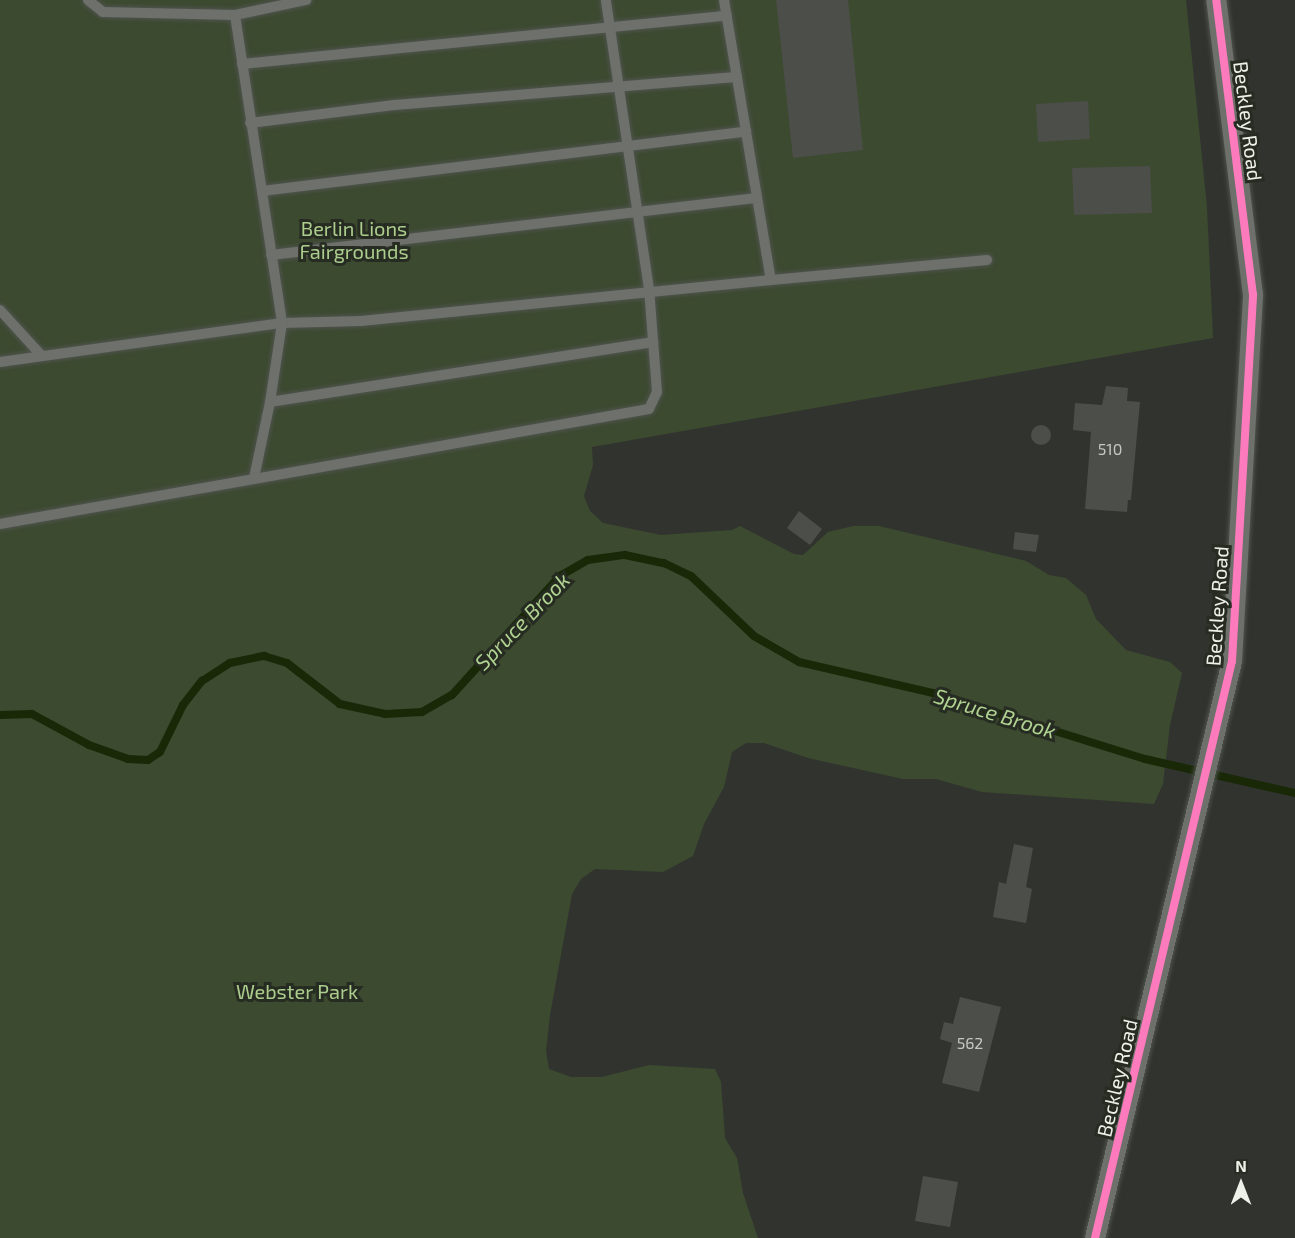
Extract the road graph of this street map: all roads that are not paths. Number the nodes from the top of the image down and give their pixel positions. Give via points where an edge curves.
1 (88, 0) edge
2 (306, 0) edge
3 (606, 0) edge
4 (724, 0) edge
5 (1216, 0) edge
6 (235, 15) junction
7 (727, 16) junction
8 (609, 26) junction
9 (242, 64) junction
10 (737, 77) junction
11 (619, 87) junction
12 (250, 123) junction
13 (746, 132) junction
14 (625, 148) junction
15 (262, 191) junction
16 (757, 198) junction
17 (636, 213) junction
18 (271, 255) junction
19 (987, 260) dead end
20 (771, 280) junction
21 (649, 289) junction
22 (0, 309) edge
23 (282, 323) junction
24 (653, 342) junction
25 (42, 356) junction
26 (0, 362) edge
27 (270, 402) junction
28 (254, 478) junction
29 (0, 524) edge
30 (1095, 1238) edge

1 - 6 lane via 103,12
2 - 6 lane
3 - 8 lane
4 - 7 lane
5 - 30 street, Beckley Road via 1253,295 1232,661
6 - 9 lane
7 - 8 lane
7 - 10 lane
8 - 9 lane
8 - 11 lane
9 - 12 lane
10 - 11 lane
10 - 13 lane
11 - 12 lane via 394,105
11 - 14 lane
12 - 15 lane
13 - 14 lane
13 - 16 lane
14 - 15 lane
14 - 17 lane
15 - 18 lane
16 - 17 lane
16 - 20 lane
17 - 18 lane
17 - 21 lane
18 - 23 lane
19 - 20 lane
20 - 21 lane
21 - 23 lane via 361,321
21 - 24 lane
22 - 25 lane
23 - 25 lane
23 - 27 lane
24 - 27 lane
24 - 28 lane via 657,392 649,409
25 - 26 lane
27 - 28 lane
28 - 29 lane

